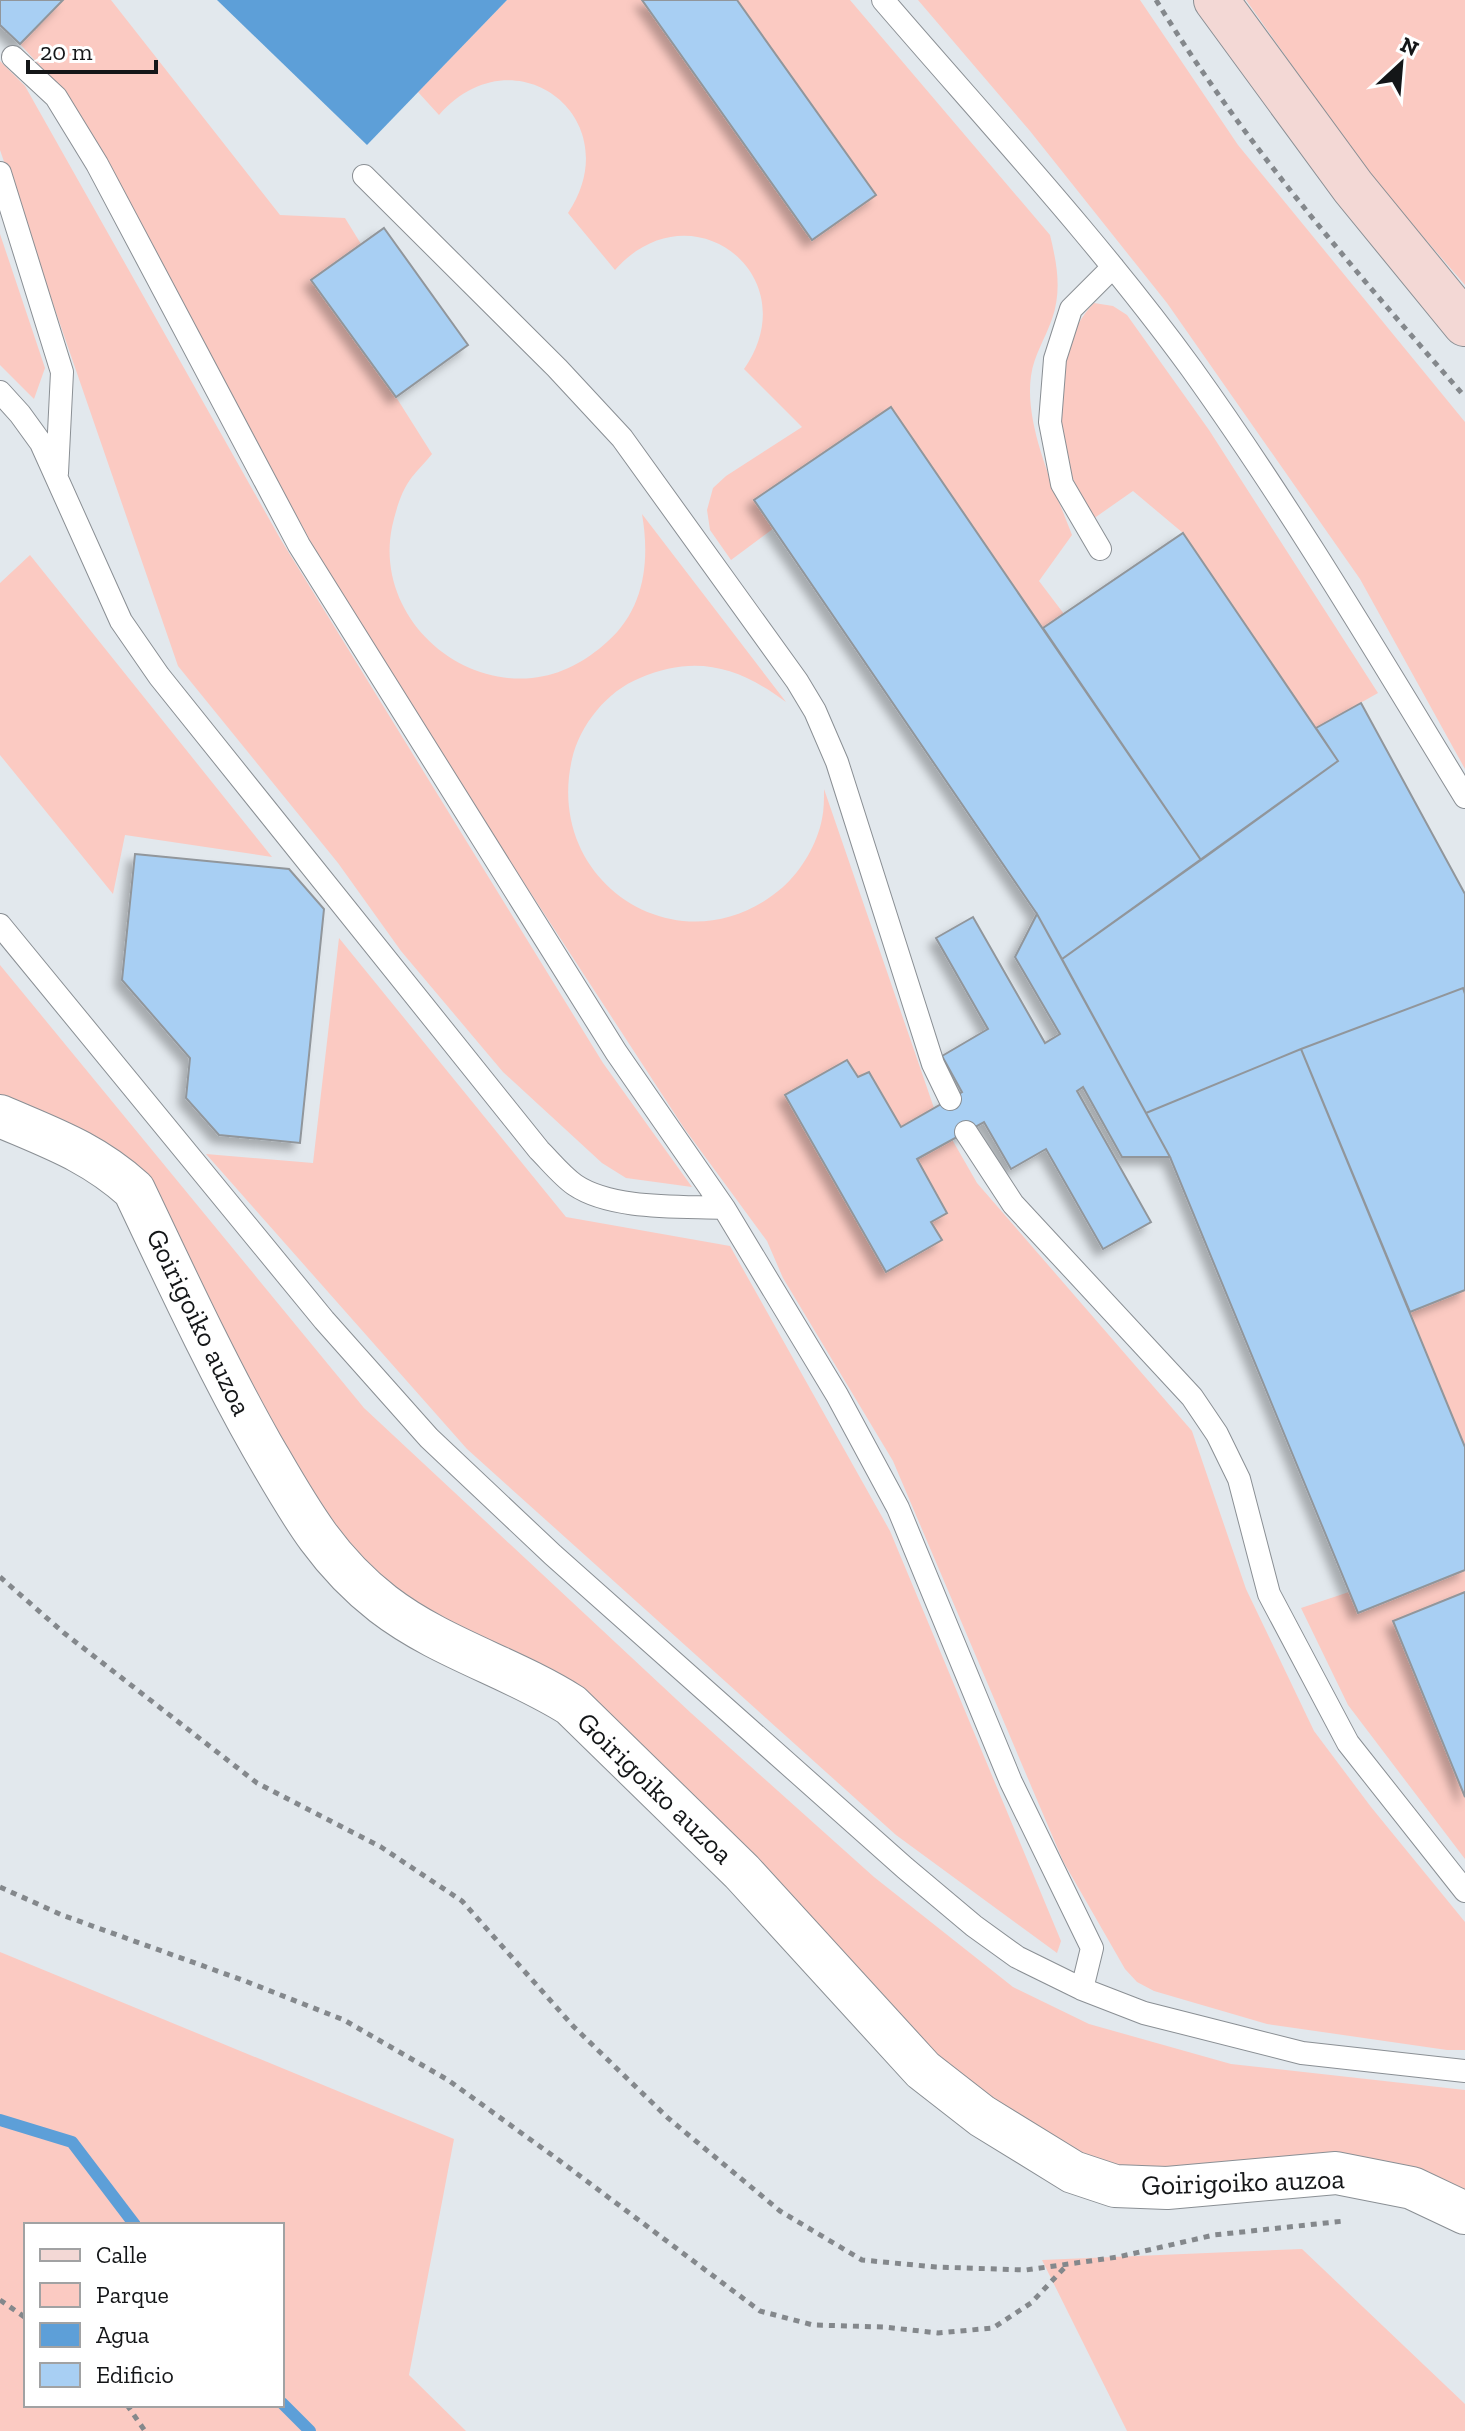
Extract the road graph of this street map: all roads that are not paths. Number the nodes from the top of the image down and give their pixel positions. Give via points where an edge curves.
1 (883, 0) edge
2 (1216, 0) edge
3 (13, 57) dead end
4 (0, 173) edge
5 (364, 176) dead end
6 (1113, 267) junction
7 (1457, 302) edge
8 (0, 392) edge
9 (57, 478) junction
10 (1100, 549) dead end
11 (1465, 797) edge
12 (0, 925) edge
13 (950, 1099) dead end
14 (0, 1116) edge
15 (966, 1132) dead end
16 (724, 1208) junction
17 (1465, 1891) edge
18 (1082, 1989) junction
19 (1465, 2071) edge
20 (1465, 2213) edge

1 - 6 lane
2 - 7 street via 1353,187
3 - 16 lane via 56,97 299,545 616,1052
4 - 9 lane via 62,372
5 - 13 lane via 622,438 797,681 837,762 933,1064
6 - 10 lane via 1071,309 1055,359 1050,422 1062,484
6 - 11 lane via 1191,368 1298,526
8 - 9 lane via 41,443
9 - 16 lane via 121,621 159,676 539,1150 576,1185 605,1198
12 - 18 lane via 324,1320 429,1438 905,1868 1017,1957
14 - 20 street, Goirigoiko auzoa via 84,1152 134,1190 235,1398 307,1524 350,1575 425,1632 571,1705 742,1872 923,2070 982,2116 1073,2172 1115,2186 1167,2188 1336,2173 1412,2188
15 - 17 lane via 1013,1204 1192,1397 1217,1434 1239,1479 1269,1594 1348,1743
16 - 18 lane via 898,1508 1011,1782 1092,1948
18 - 19 lane via 1144,2013 1302,2053

